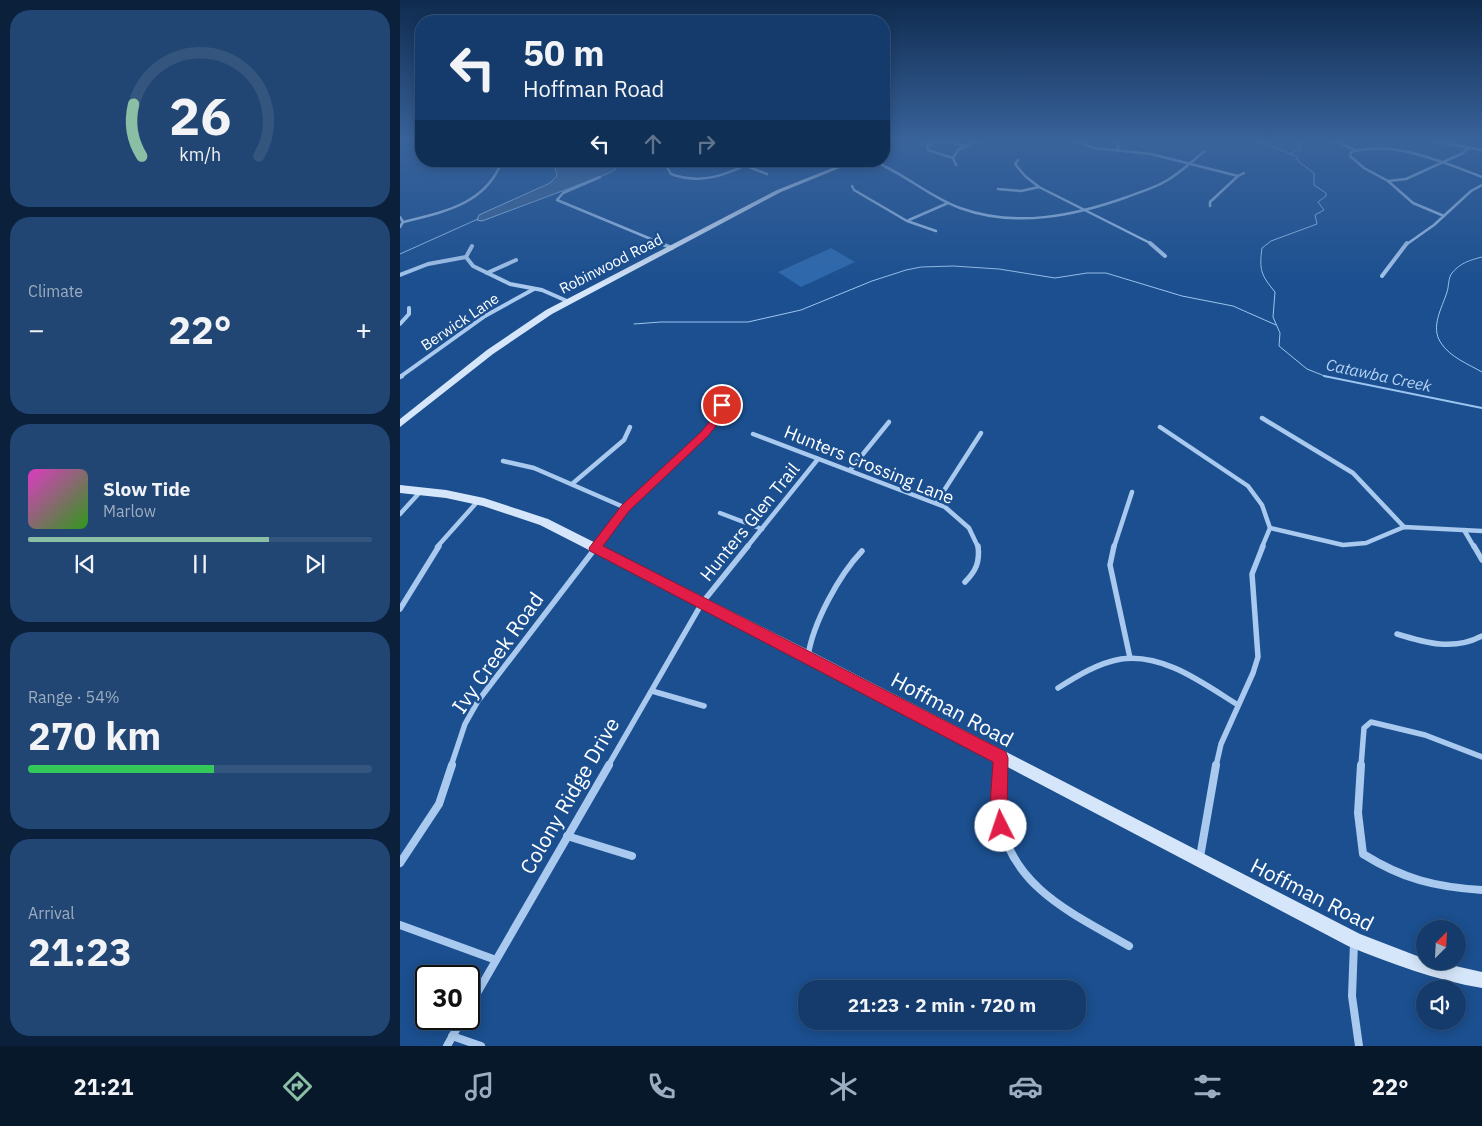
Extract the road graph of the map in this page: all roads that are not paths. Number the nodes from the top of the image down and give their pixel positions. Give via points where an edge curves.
1 (485, 189) edge
2 (573, 189) edge
3 (785, 189) edge
4 (853, 189) edge
5 (923, 189) edge
6 (998, 189) dead end
7 (1031, 189) edge
8 (1043, 189) edge
9 (1148, 189) edge
10 (1224, 189) edge
11 (1396, 189) edge
12 (1475, 189) edge
13 (948, 203) junction
14 (1210, 206) dead end
15 (1087, 211) junction
16 (1444, 216) junction
17 (400, 217) edge
18 (910, 220) junction
19 (403, 222) junction
20 (400, 226) edge
21 (936, 231) dead end
22 (472, 246) dead end
23 (672, 248) junction
24 (466, 256) junction
25 (1165, 256) dead end
26 (516, 260) dead end
27 (487, 273) junction
28 (400, 275) edge
29 (1382, 276) dead end
30 (534, 288) junction
31 (567, 301) junction
32 (409, 308) dead end
33 (400, 324) edge
34 (400, 377) edge
35 (722, 405) dead end
36 (1262, 418) dead end
37 (889, 422) dead end
38 (400, 424) edge
39 (1160, 427) dead end
40 (630, 428) dead end
41 (753, 434) dead end
42 (981, 434) dead end
43 (818, 459) junction
44 (503, 461) dead end
45 (850, 470) junction
46 (572, 484) junction
47 (400, 489) edge
48 (421, 491) junction
49 (1132, 492) dead end
50 (478, 500) junction
51 (936, 503) junction
52 (626, 508) junction
53 (720, 513) dead end
54 (400, 514) edge
55 (1404, 527) junction
56 (1270, 528) junction
57 (762, 529) junction
58 (1464, 530) junction
59 (1482, 530) edge
60 (594, 548) junction
61 (862, 551) dead end
62 (1482, 560) edge
63 (965, 582) dead end
64 (702, 603) junction
65 (400, 609) edge
66 (1397, 634) dead end
67 (1482, 636) edge
68 (808, 656) junction
69 (1130, 658) junction
70 (1058, 688) dead end
71 (652, 691) junction
72 (1238, 705) junction
73 (704, 706) dead end
74 (1482, 757) edge
75 (1001, 758) junction
76 (568, 836) junction
77 (632, 856) dead end
78 (1200, 860) junction
79 (400, 863) edge
80 (1482, 890) edge
81 (400, 925) edge
82 (1354, 940) junction
83 (1129, 946) dead end
84 (496, 960) junction
85 (1482, 980) edge
86 (480, 988) edge
87 (456, 1030) edge
88 (452, 1036) junction
89 (446, 1046) edge
90 (481, 1046) edge
91 (1359, 1046) edge

1 - 19 street via 444,210
2 - 23 street via 557,200
3 - 23 main road, Robinwood Road
4 - 18 street
5 - 13 street
6 - 7 street
8 - 15 street
9 - 15 street
10 - 14 street via 1210,202
11 - 16 street via 1413,203
12 - 16 street
13 - 15 street via 980,213 1004,216 1062,216
13 - 18 street
15 - 25 street via 1148,241
16 - 29 street via 1409,241
17 - 19 street
18 - 21 street
19 - 20 street
22 - 24 street
23 - 31 main road, Robinwood Road
24 - 27 street via 469,263
24 - 28 street via 428,264
26 - 27 street
27 - 30 street via 510,284
30 - 31 street
30 - 34 street, Berwick Lane via 485,316
31 - 38 main road, Robinwood Road via 510,337
32 - 33 street via 409,314
35 - 52 street, Ivy Creek Road via 705,434
36 - 55 street via 1353,473
37 - 45 street
39 - 56 street via 1248,486 1262,505
40 - 46 street via 624,440
41 - 43 street, Hunters Crossing Lane
42 - 51 street
43 - 45 street, Hunters Crossing Lane
43 - 57 street, Hunters Glen Trail
44 - 46 street via 534,468
45 - 51 street, Hunters Crossing Lane
46 - 52 street
47 - 48 main road, Hoffman Road
48 - 50 main road, Hoffman Road
48 - 54 street
49 - 69 street via 1110,565
50 - 60 main road, Hoffman Road via 528,516
50 - 65 street via 436,549
51 - 63 street, Hunters Crossing Lane via 959,517 974,537 978,563
52 - 60 street, Ivy Creek Road
53 - 57 street
55 - 56 street via 1366,543 1343,545
55 - 58 street
56 - 72 street via 1252,580 1258,657
57 - 64 street, Hunters Glen Trail
58 - 59 street
58 - 62 street
60 - 64 main road, Hoffman Road
60 - 79 street, Ivy Creek Road via 478,702 465,724 439,804
61 - 68 street via 847,567 811,638
64 - 68 main road, Hoffman Road
64 - 71 street, Colony Ridge Drive
66 - 67 street via 1423,642 1450,645 1472,642
68 - 75 main road, Hoffman Road
69 - 70 street via 1097,666
69 - 72 street via 1169,666
71 - 73 street
71 - 76 street, Colony Ridge Drive
72 - 78 street via 1221,744
74 - 80 street via 1425,735 1371,722 1364,728 1362,738 1358,813 1363,854 1384,868 1422,884
75 - 78 main road, Hoffman Road
75 - 83 street via 1001,826 1022,873 1048,895
76 - 77 street
76 - 84 street, Colony Ridge Drive
78 - 82 main road, Hoffman Road
81 - 84 street
82 - 85 main road, Hoffman Road via 1401,960 1443,973
82 - 91 street via 1352,996
84 - 86 street, Colony Ridge Drive
87 - 88 street
88 - 89 street
88 - 90 street

